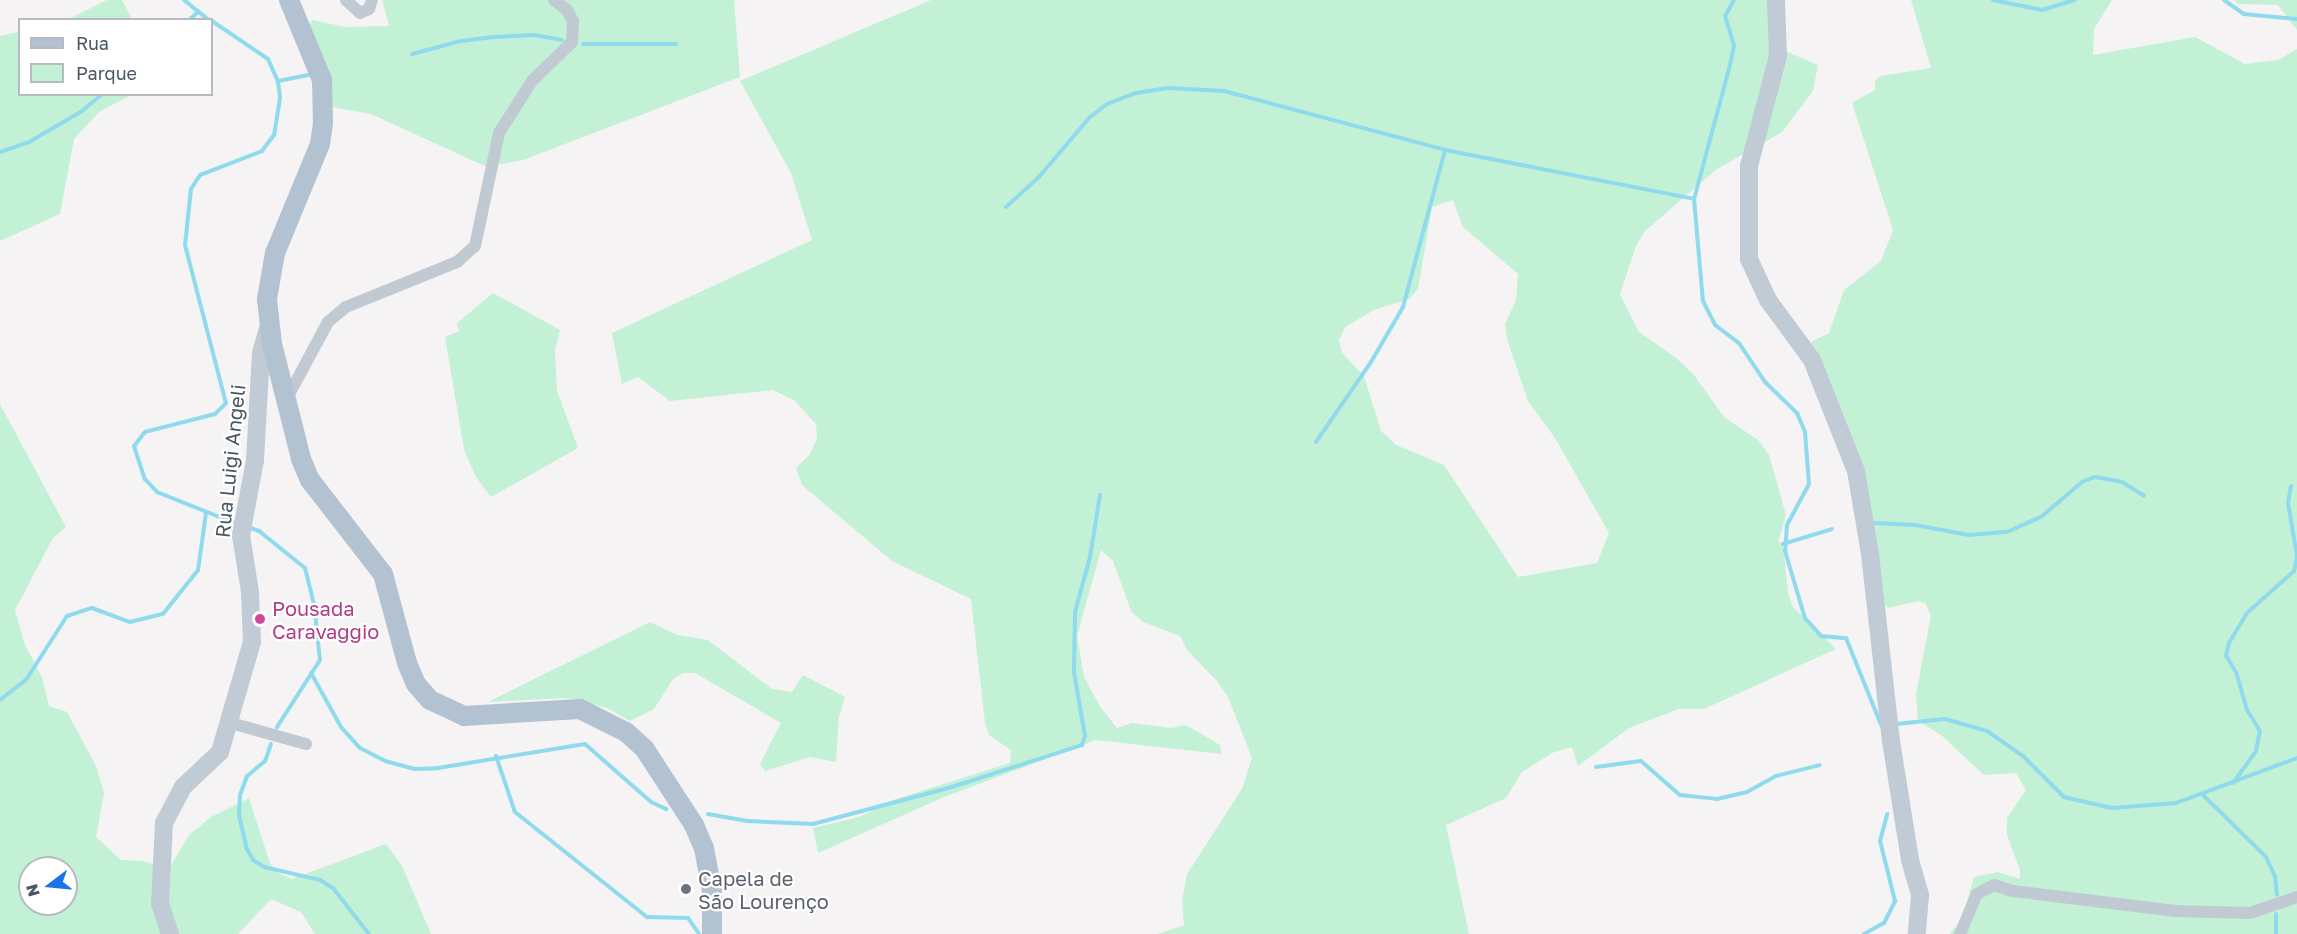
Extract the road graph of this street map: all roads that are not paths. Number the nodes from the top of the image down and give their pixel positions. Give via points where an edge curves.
1 (289, 0) edge
2 (346, 0) edge
3 (372, 0) edge
4 (554, 0) edge
5 (1776, 0) edge
6 (269, 324) junction
7 (286, 400) junction
8 (227, 722) junction
9 (306, 744) dead end
10 (2297, 897) edge
11 (170, 934) edge
12 (712, 934) edge
13 (1917, 934) edge
14 (1960, 934) edge

1 - 6 main road via 322,80 323,123 320,144 275,253 267,299
2 - 3 street via 360,13 369,9
4 - 7 street via 573,21 572,42 532,81 499,133 476,246 457,262 346,307 328,322
5 - 13 street via 1778,56 1749,166 1749,259 1768,300 1812,360 1856,471 1870,554 1891,741 1910,860 1920,896
6 - 7 main road
6 - 8 street, Rua Luigi Angeli via 261,353 261,398 241,535 250,592 252,642
7 - 12 main road via 310,480 383,574 416,684 430,700 464,716 580,709 626,732 644,748 694,825 709,870
8 - 9 street
8 - 11 street, Rua Luigi Angeli via 220,753 183,787 164,823 160,904
10 - 14 street via 2250,913 2176,911 2013,891 1994,885 1977,894

